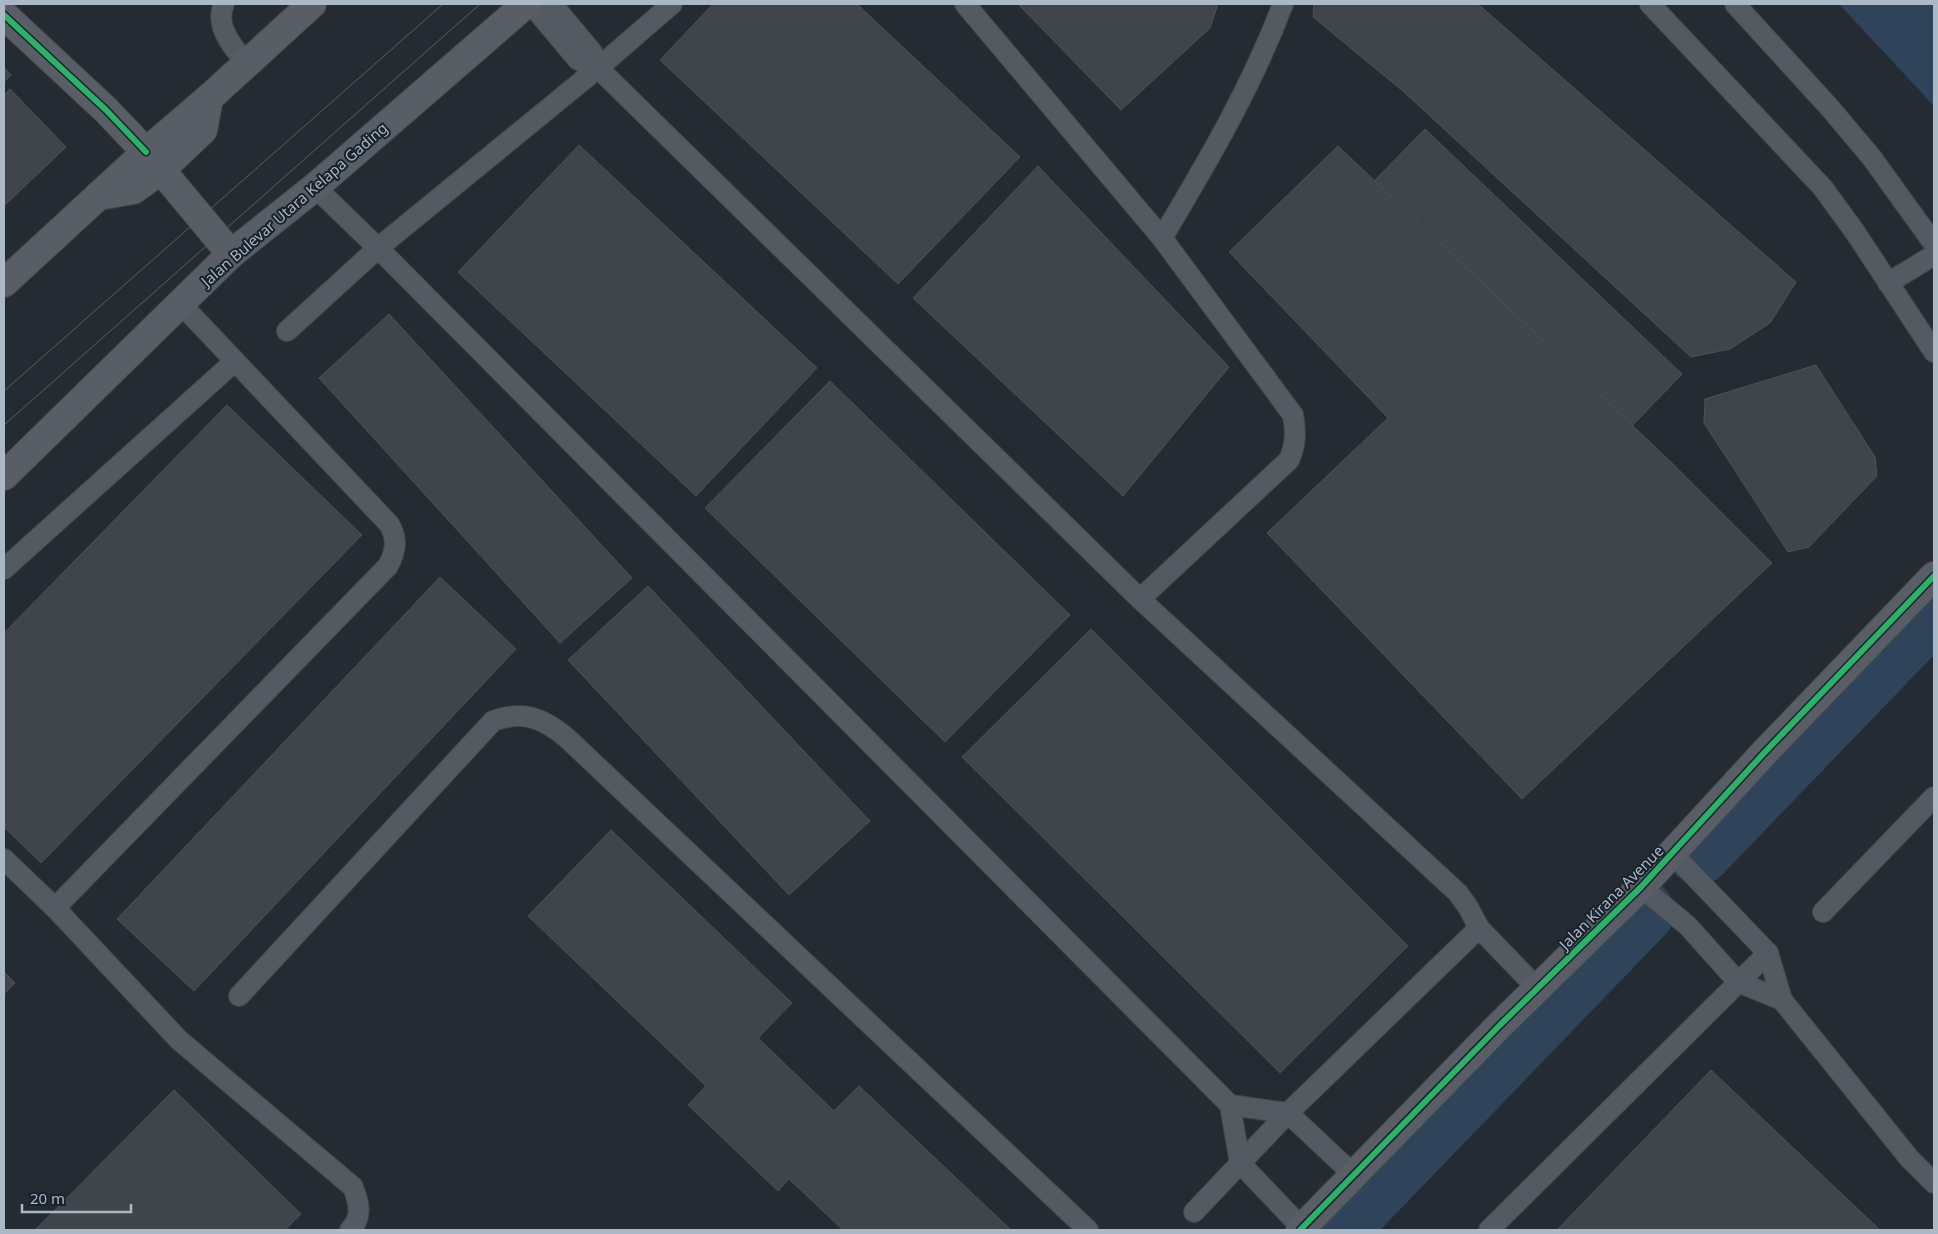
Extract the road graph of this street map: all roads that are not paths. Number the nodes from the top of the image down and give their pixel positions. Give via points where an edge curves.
1 (224, 4) edge
2 (312, 4) edge
3 (526, 4) edge
4 (531, 4) edge
5 (552, 4) edge
6 (672, 4) edge
7 (965, 4) edge
8 (1283, 4) edge
9 (1650, 4) edge
10 (1735, 4) edge
11 (4, 15) edge
12 (246, 63) junction
13 (598, 68) junction
14 (153, 161) junction
15 (314, 187) junction
16 (1162, 238) junction
17 (1934, 244) edge
18 (378, 248) junction
19 (231, 254) junction
20 (1934, 255) edge
21 (1888, 282) junction
22 (4, 283) edge
23 (180, 304) junction
24 (287, 331) dead end
25 (1934, 352) edge
26 (234, 362) junction
27 (4, 476) edge
28 (4, 570) edge
29 (1934, 576) edge
30 (1140, 599) junction
31 (1934, 796) edge
32 (1672, 853) junction
33 (4, 860) edge
34 (1640, 887) junction
35 (55, 908) junction
36 (1823, 912) dead end
37 (1480, 928) junction
38 (1768, 953) junction
39 (1738, 982) junction
40 (1537, 988) junction
41 (239, 996) dead end
42 (1782, 1000) junction
43 (1230, 1105) junction
44 (1288, 1113) junction
45 (1240, 1163) junction
46 (1354, 1175) junction
47 (1934, 1183) edge
48 (1194, 1212) dead end
49 (1301, 1229) edge
50 (350, 1230) edge
51 (1088, 1230) edge
52 (1489, 1230) edge

1 - 12 lane via 221,24 229,42
2 - 12 main road
3 - 15 main road, Jalan Bulevar Utara Kelapa Gading
4 - 13 lane via 578,60
5 - 13 lane via 592,52
6 - 13 lane
7 - 16 lane
8 - 16 lane via 1267,47 1222,138
9 - 21 lane via 1823,188
10 - 17 lane via 1872,158
11 - 14 main road via 106,110
12 - 14 main road via 209,98
13 - 18 lane
13 - 30 lane
14 - 19 main road
14 - 22 main road via 98,196
15 - 18 lane
15 - 19 main road, Jalan Bulevar Utara Kelapa Gading
16 - 30 lane via 1293,415 1295,446 1288,460
18 - 24 lane
18 - 43 lane
19 - 23 main road, Jalan Bulevar Utara Kelapa Gading
20 - 21 lane
21 - 25 lane
23 - 26 lane
23 - 27 main road, Jalan Bulevar Utara Kelapa Gading
26 - 28 lane
26 - 35 lane via 389,524 395,533 394,555 388,566
29 - 32 main road, Jalan Kirana Avenue
30 - 37 lane via 1458,893
31 - 36 lane
32 - 34 main road, Jalan Kirana Avenue
32 - 38 lane
33 - 35 lane
34 - 39 lane via 1688,926
34 - 40 main road, Jalan Kirana Avenue
35 - 50 lane via 179,1040 353,1187 360,1206
37 - 40 lane
37 - 44 lane
38 - 39 lane
38 - 42 lane
39 - 42 lane
39 - 52 lane
40 - 46 main road, Jalan Kirana Avenue
41 - 51 lane via 493,721 516,715 529,717 556,729 568,739
42 - 47 lane via 1909,1158
43 - 44 lane
43 - 45 lane
44 - 45 lane
44 - 46 lane
45 - 48 lane
45 - 49 lane
46 - 49 main road, Jalan Kirana Avenue

